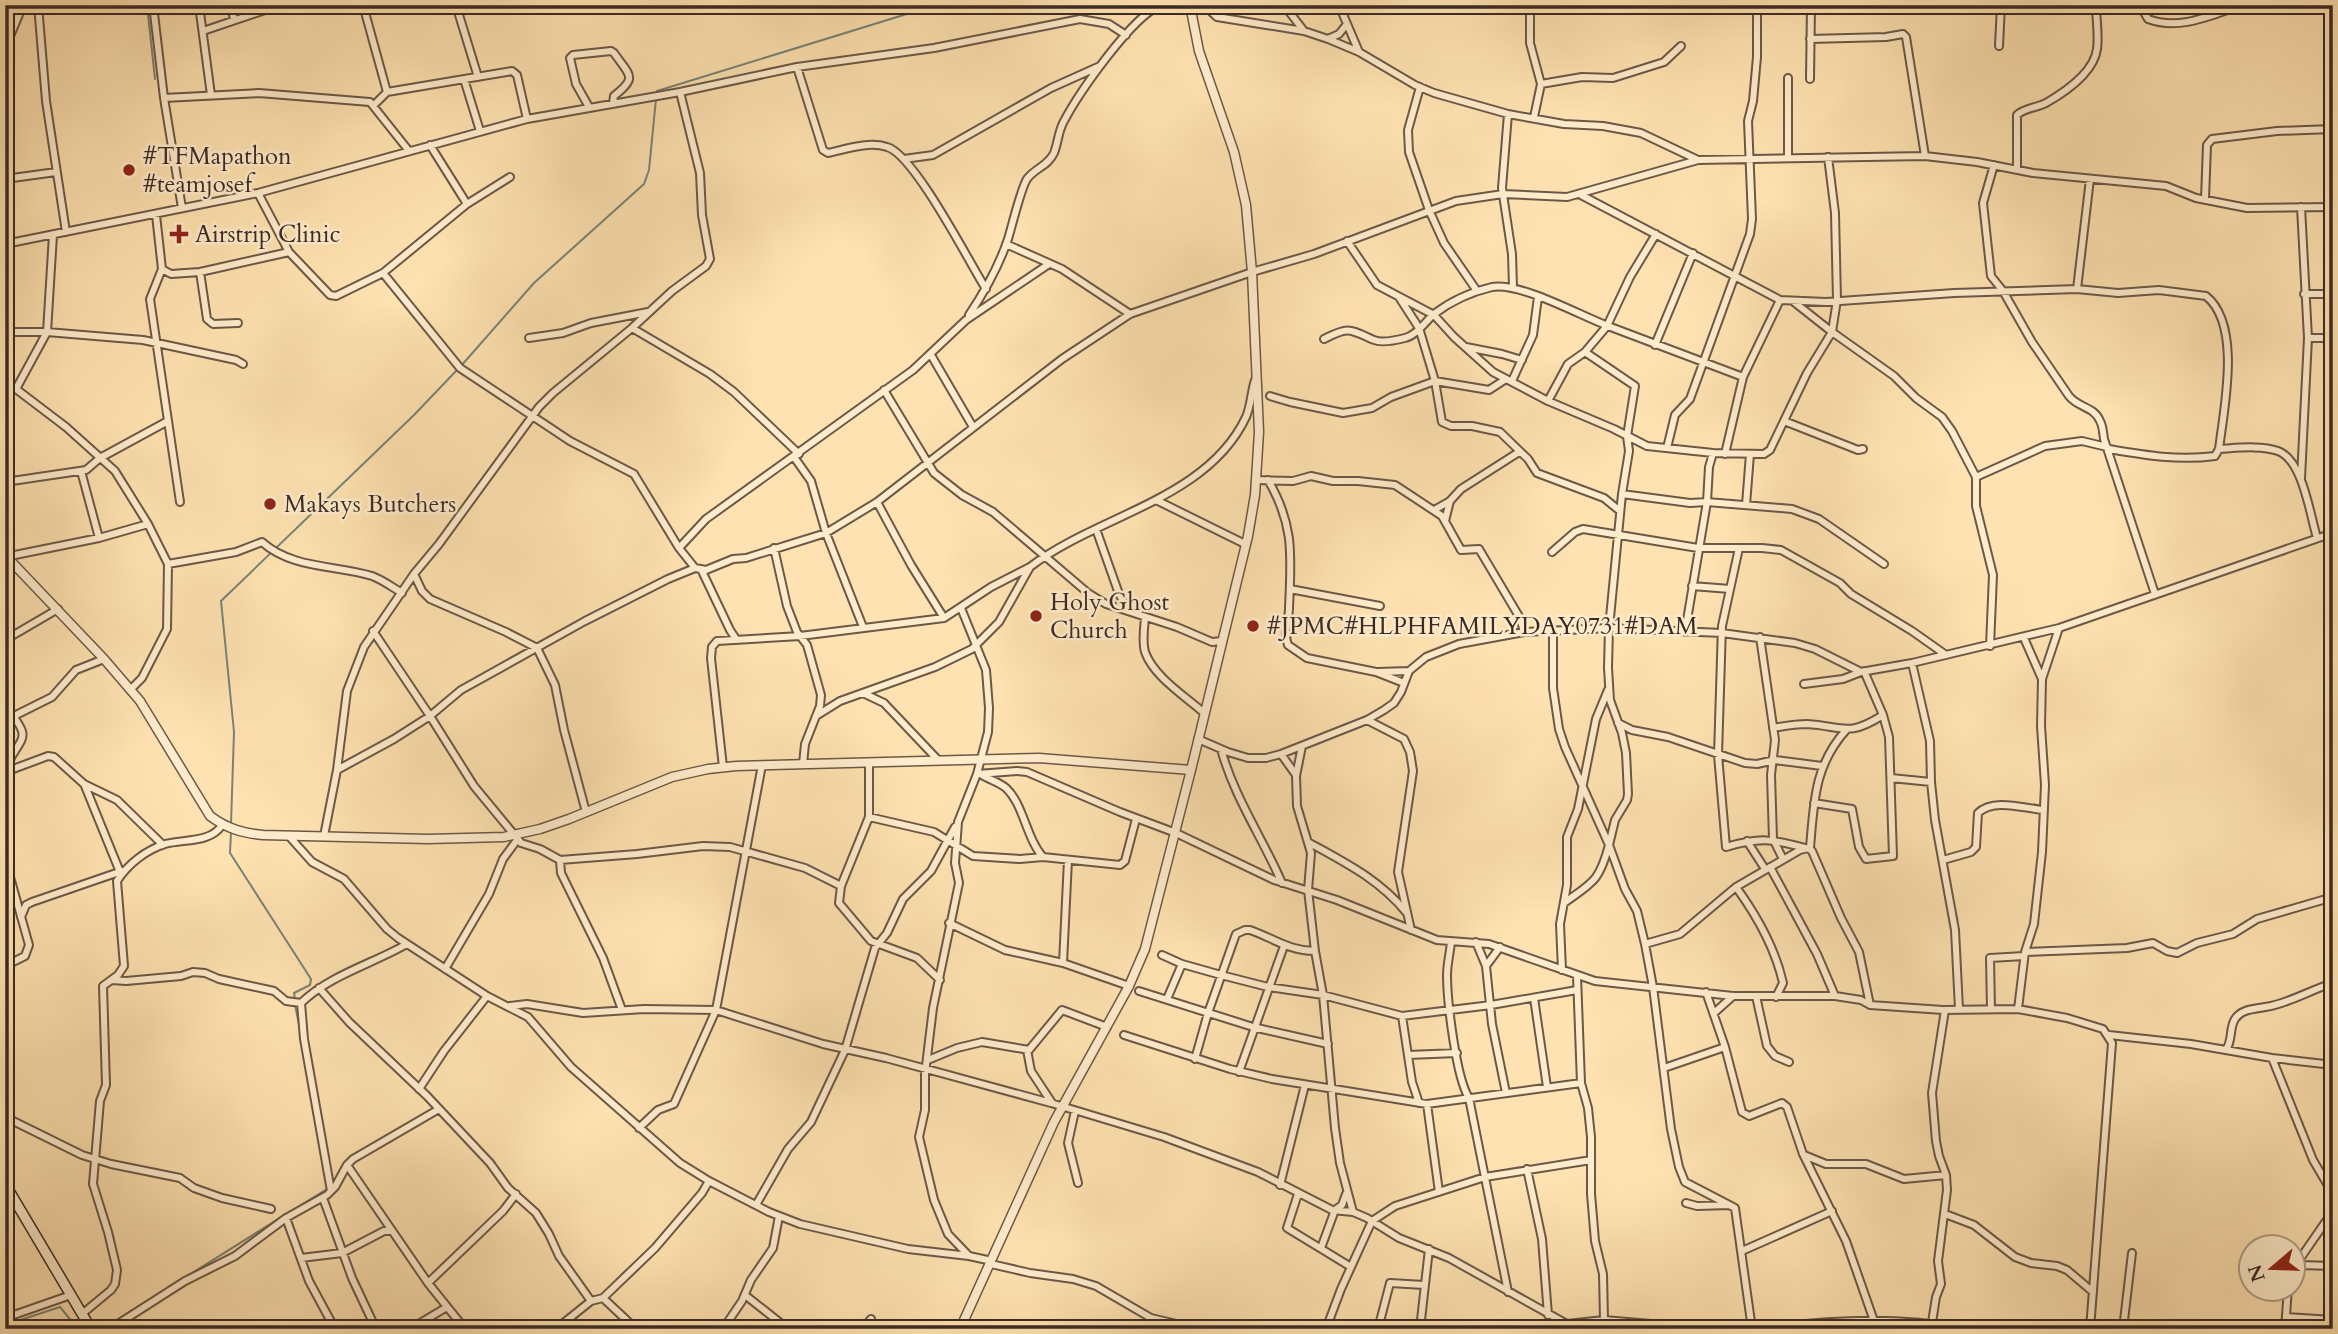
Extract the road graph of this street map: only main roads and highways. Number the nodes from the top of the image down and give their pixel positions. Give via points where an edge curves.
1 (5, 1184) edge
2 (91, 1329) edge

1 - 2 main road

